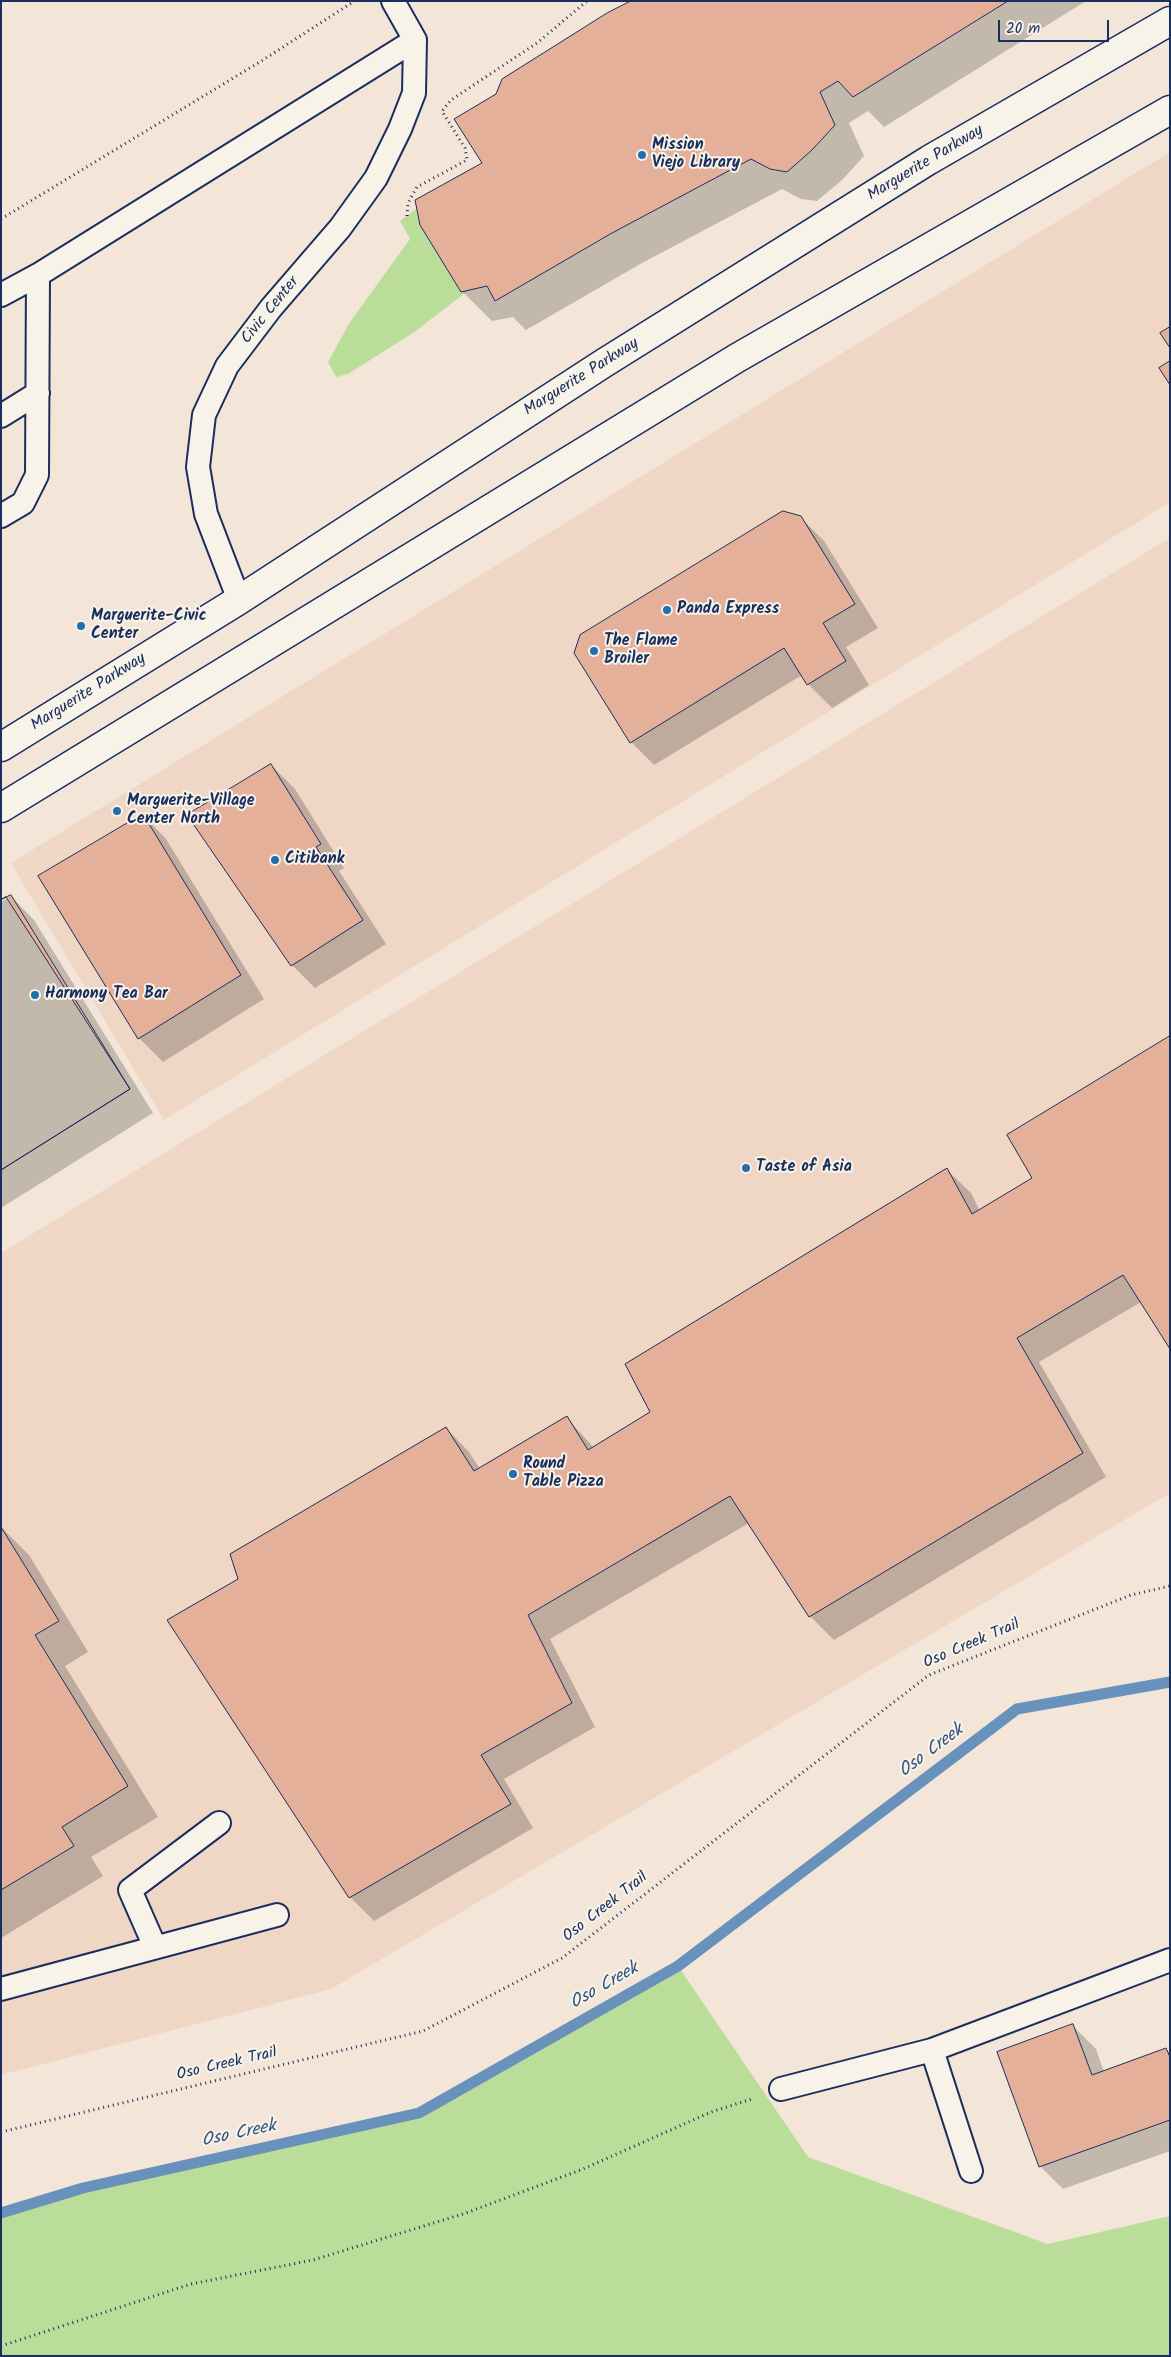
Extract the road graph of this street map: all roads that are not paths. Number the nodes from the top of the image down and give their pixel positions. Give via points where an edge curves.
1 (393, 1) edge
2 (1170, 21) edge
3 (415, 40) junction
4 (1170, 110) edge
5 (38, 275) junction
6 (1, 295) edge
7 (38, 393) junction
8 (1, 416) edge
9 (1, 516) edge
10 (239, 600) junction
11 (1, 747) edge
12 (1, 808) edge
13 (219, 1823) dead end
14 (277, 1915) dead end
15 (155, 1947) junction
16 (1170, 1960) edge
17 (1, 1989) edge
18 (932, 2050) junction
19 (781, 2089) road end
20 (971, 2171) dead end

1 - 3 lane
2 - 10 main road, Marguerite Parkway via 929,160 604,363
3 - 5 lane
3 - 10 lane, Civic Center via 414,93 376,178 340,228 226,366 204,415 198,467 206,514
4 - 12 main road via 729,363
5 - 6 lane
5 - 7 lane
7 - 8 lane
7 - 9 lane via 37,475 23,503
10 - 11 main road, Marguerite Parkway
13 - 15 lane via 130,1890
14 - 15 lane
15 - 17 lane
16 - 18 lane
18 - 19 lane
18 - 20 lane

